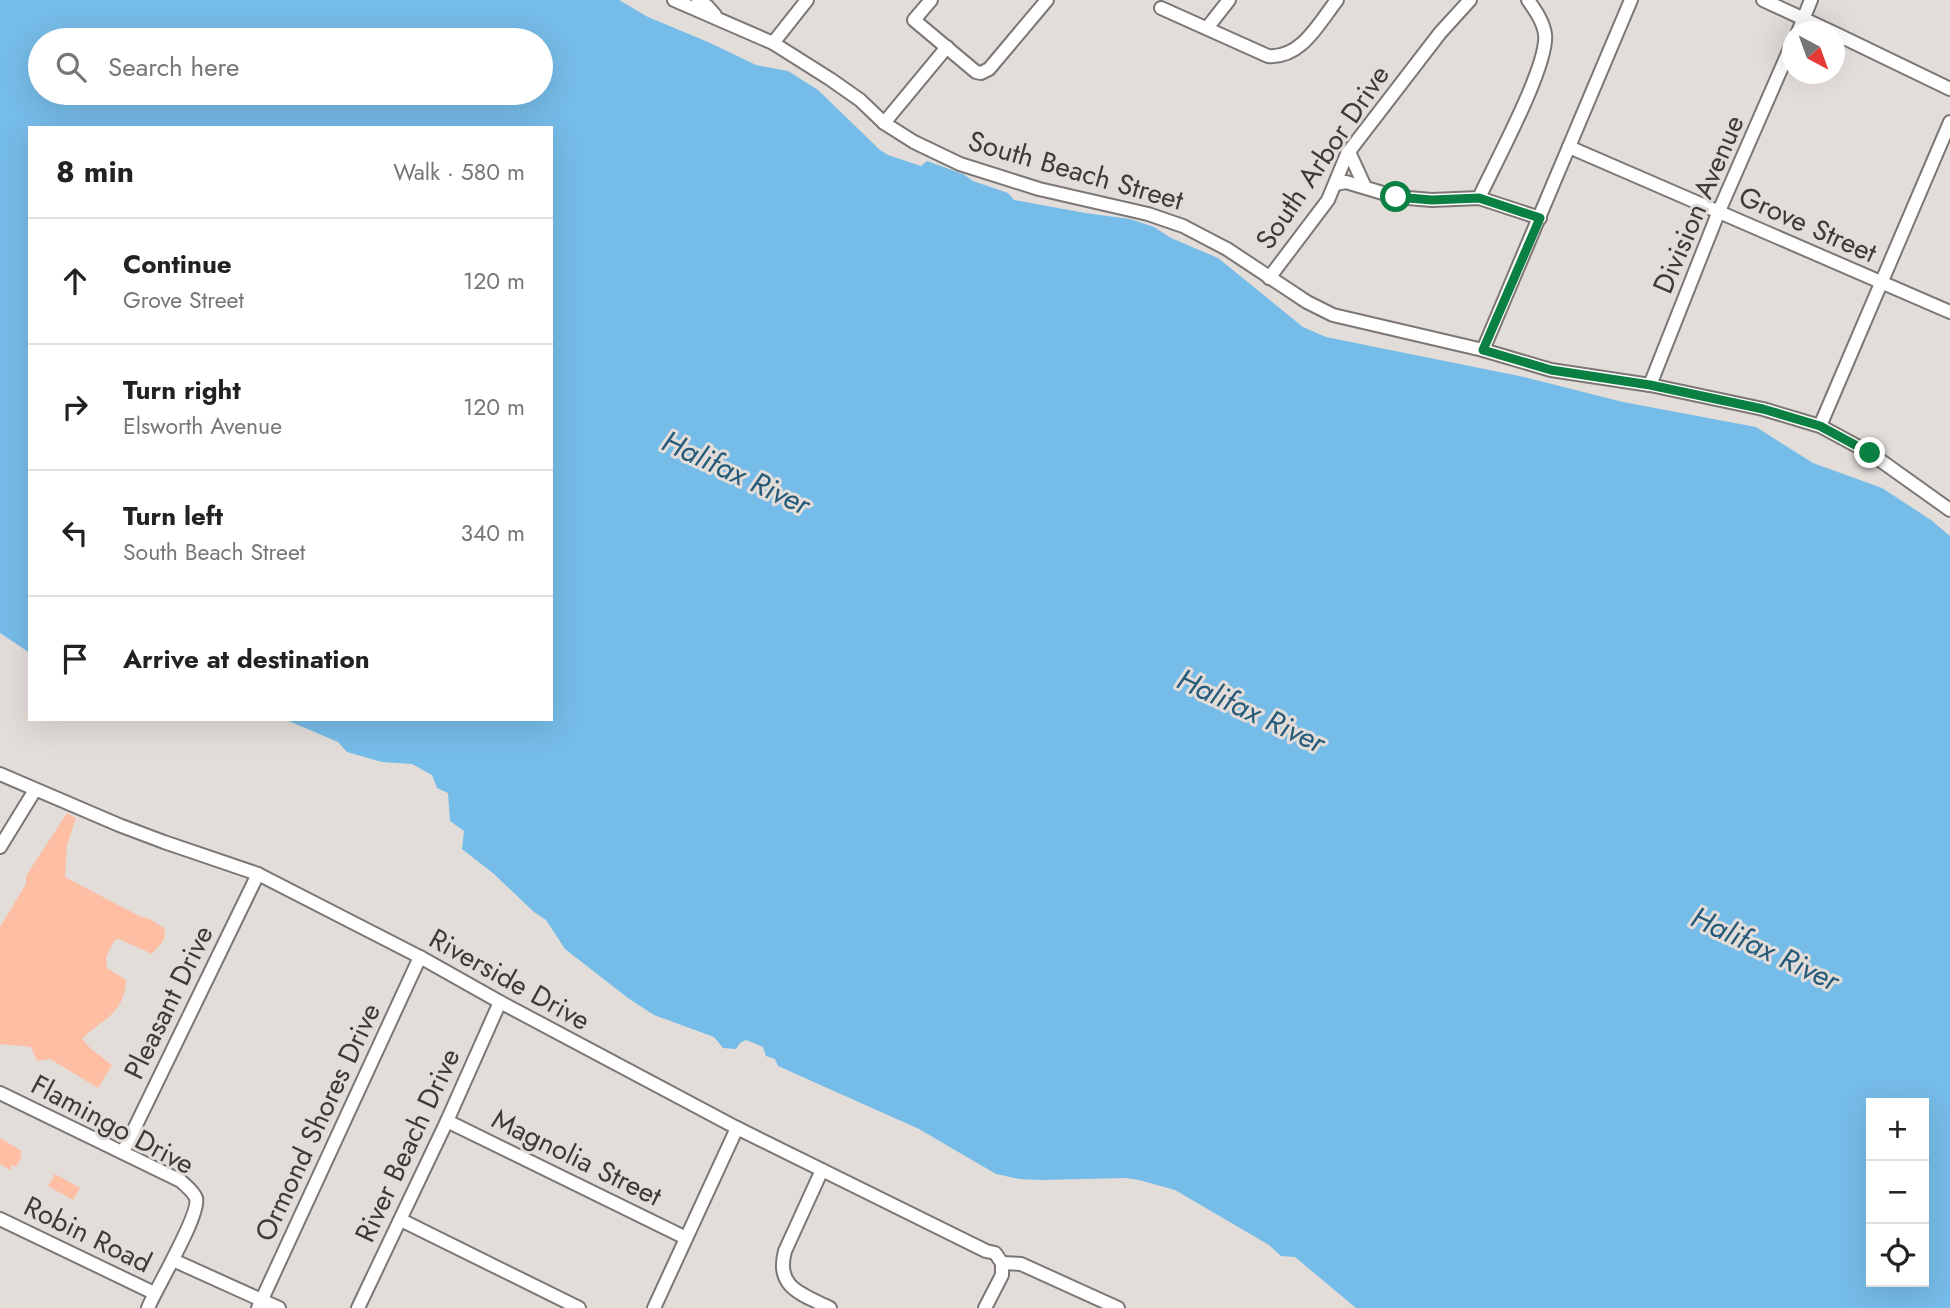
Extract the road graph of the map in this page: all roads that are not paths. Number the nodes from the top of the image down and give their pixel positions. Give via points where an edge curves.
1 (674, 0) edge
2 (698, 0) edge
3 (807, 0) edge
4 (931, 0) edge
5 (1047, 0) edge
6 (1229, 0) edge
7 (1337, 0) edge
8 (1470, 0) edge
9 (1528, 0) edge
10 (1631, 0) edge
11 (1763, 0) edge
12 (1811, 0) edge
13 (1161, 8) dead end
14 (1804, 18) junction
15 (716, 19) junction
16 (1803, 21) edge
17 (1810, 21) edge
18 (1207, 28) junction
19 (1845, 38) edge
20 (772, 43) junction
21 (947, 47) junction
22 (1782, 69) edge
23 (1950, 89) edge
24 (884, 122) junction
25 (1950, 122) edge
26 (1569, 147) junction
27 (1349, 152) junction
28 (1336, 184) junction
29 (1365, 187) junction
30 (1479, 198) junction
31 (1719, 212) junction
32 (1540, 218) junction
33 (1269, 278) junction
34 (1882, 283) junction
35 (1950, 312) edge
36 (1483, 350) junction
37 (1650, 385) junction
38 (1820, 426) junction
39 (1950, 510) edge
40 (0, 774) edge
41 (35, 790) junction
42 (0, 847) edge
43 (258, 874) junction
44 (420, 957) junction
45 (500, 1002) junction
46 (0, 1093) edge
47 (447, 1121) junction
48 (737, 1128) junction
49 (123, 1152) junction
50 (822, 1170) junction
51 (0, 1219) edge
52 (401, 1220) junction
53 (686, 1238) junction
54 (173, 1259) junction
55 (993, 1259) junction
56 (154, 1293) junction
57 (260, 1304) edge
58 (148, 1308) edge
59 (279, 1308) edge
60 (358, 1308) edge
61 (579, 1308) edge
62 (654, 1308) edge
63 (830, 1308) edge
64 (985, 1308) edge
65 (1118, 1308) edge

1 - 15 street, South Beach Street
2 - 15 street
3 - 20 street
4 - 21 street via 914,20
5 - 21 street via 981,73
6 - 18 street
7 - 18 street via 1302,44 1288,54 1268,55
8 - 27 street, South Arbor Drive
9 - 30 street via 1545,33 1544,52
10 - 26 street
11 - 14 street
12 - 14 street
13 - 18 street
14 - 16 street
14 - 17 street
15 - 20 street, South Beach Street
19 - 23 street
20 - 24 street, South Beach Street via 860,100
21 - 24 street
22 - 31 street, Division Avenue
24 - 33 street, South Beach Street via 960,163 1039,189 1183,226
25 - 34 street
26 - 31 street, Grove Street
26 - 32 street
27 - 28 street, South Arbor Drive
27 - 29 street
28 - 29 street
28 - 33 street, South Arbor Drive
29 - 30 street via 1396,197
30 - 32 street
31 - 34 street, Grove Street
31 - 37 street, Division Avenue
32 - 36 street
33 - 36 street, South Beach Street via 1333,315
34 - 35 street, Grove Street
34 - 38 street
36 - 37 street, South Beach Street via 1551,370
37 - 38 street, South Beach Street
38 - 39 street, South Beach Street via 1870,453
40 - 41 street, Riverside Drive
41 - 42 street
41 - 43 street, Riverside Drive
43 - 44 street, Riverside Drive
43 - 49 street, Pleasant Drive
44 - 45 street, Riverside Drive
44 - 57 street, Ormond Shores Drive
45 - 47 street, River Beach Drive
45 - 48 street, Riverside Drive
46 - 49 street, Flamingo Drive
47 - 52 street, River Beach Drive
47 - 53 street, Magnolia Street
48 - 50 street, Riverside Drive
48 - 53 street
49 - 54 street, Flamingo Drive via 181,1181 195,1197
50 - 55 street, Riverside Drive
50 - 63 street via 781,1265 783,1275 799,1293
51 - 56 street, Robin Road
52 - 60 street, River Beach Drive
52 - 61 street
53 - 62 street
54 - 56 street
54 - 57 street
55 - 64 street via 1002,1275
55 - 65 street, Riverside Drive via 1021,1264
56 - 58 street
57 - 59 street

